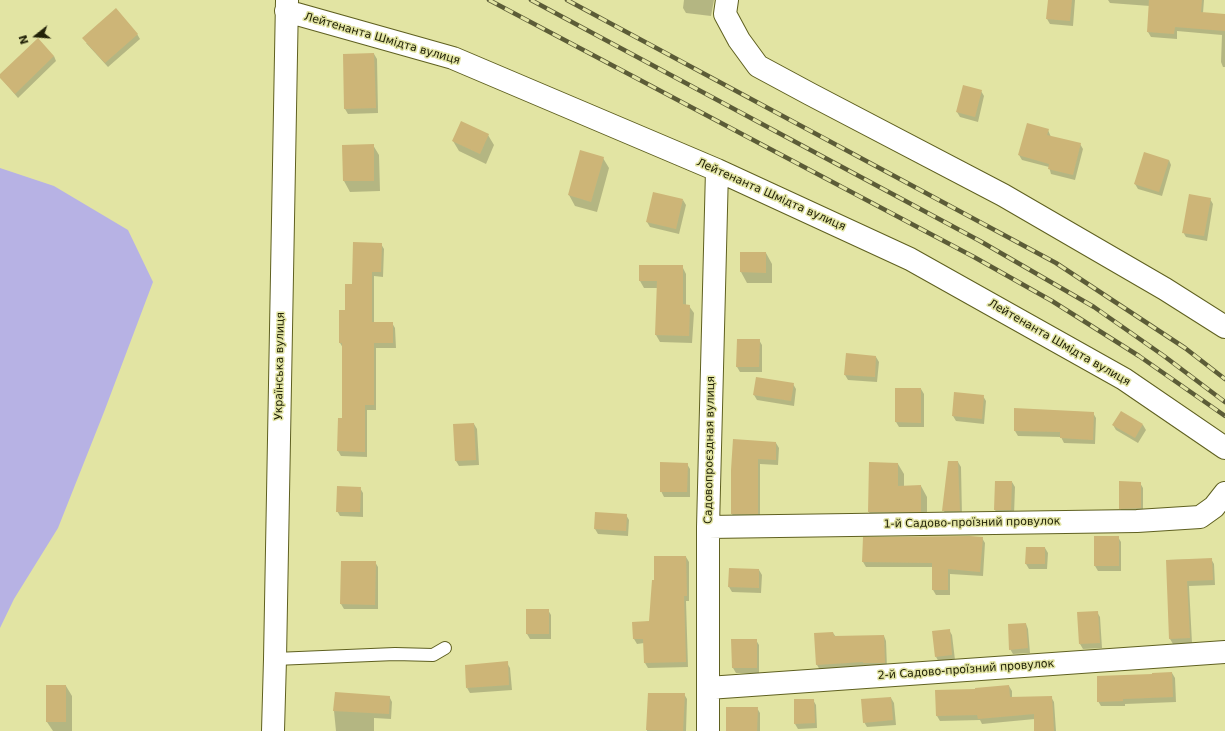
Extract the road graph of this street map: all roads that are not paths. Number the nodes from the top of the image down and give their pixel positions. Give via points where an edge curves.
1 (727, 0) edge
2 (286, 6) edge
3 (717, 170) junction
4 (1225, 327) edge
5 (1225, 448) edge
6 (1225, 493) edge
7 (708, 527) junction
8 (445, 648) dead end
9 (1225, 652) edge
10 (276, 659) junction
11 (708, 688) junction
12 (273, 731) edge
13 (708, 731) edge

1 - 4 street via 725,14 739,40 758,66 1003,195
2 - 3 street, Лейтенанта Шмідта вулиця via 452,58
2 - 10 street, Українська вулиця
3 - 5 street, Лейтенанта Шмідта вулиця via 910,259 1124,379
3 - 7 street, Садовопроєздная вулиця
6 - 7 street, 1-й Садово-проїзний провулок via 1214,507 1200,517 1137,521
7 - 11 street, Садовопроєздная вулиця
8 - 10 lane via 433,655
9 - 11 street, 2-й Садово-проїзний провулок
10 - 12 street, Українська вулиця
11 - 13 street, Садовопроєздная вулиця

